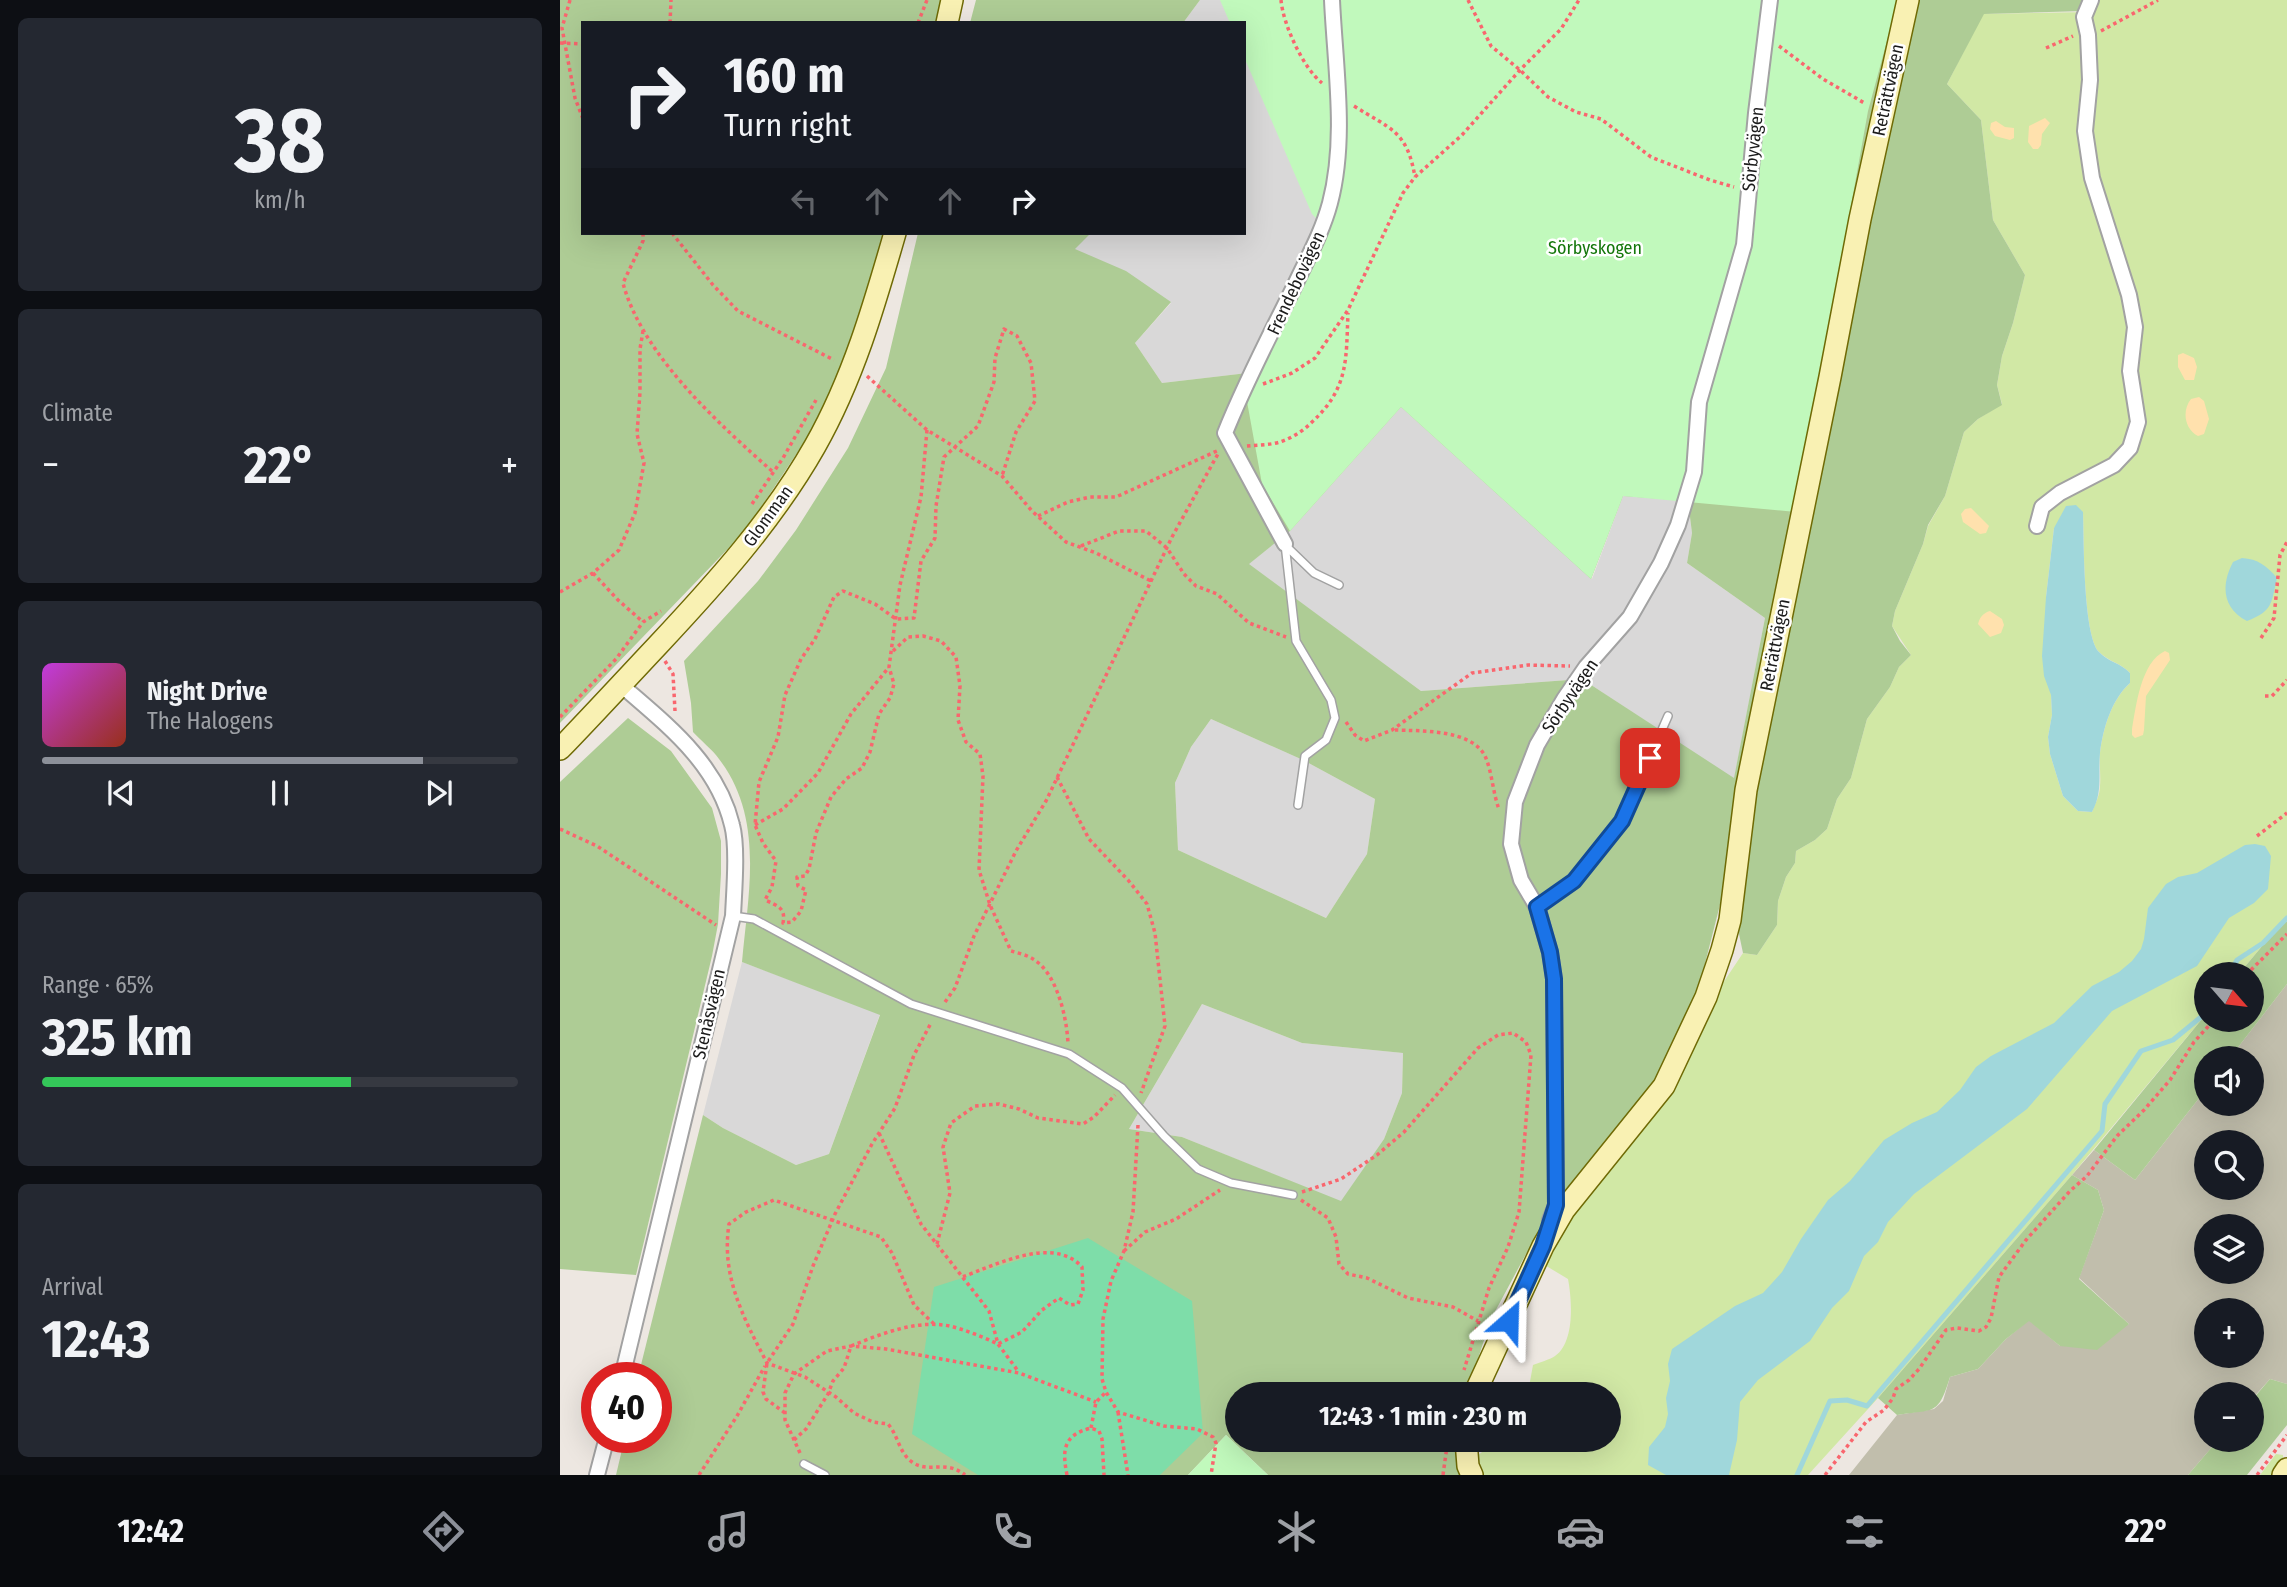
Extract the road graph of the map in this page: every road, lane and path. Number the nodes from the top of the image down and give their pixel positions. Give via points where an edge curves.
1 (570, 0) edge
2 (671, 0) edge
3 (927, 0) edge
4 (952, 0) edge
5 (1332, 0) edge
6 (1468, 0) edge
7 (1579, 0) edge
8 (1770, 0) edge
9 (1908, 0) edge
10 (2091, 0) edge
11 (670, 21) edge
12 (919, 21) edge
13 (947, 21) edge
14 (1766, 36) junction
15 (562, 43) edge
16 (581, 44) edge
17 (1520, 70) junction
18 (581, 114) edge
19 (1882, 114) junction
20 (1748, 191) junction
21 (643, 235) edge
22 (675, 235) edge
23 (894, 235) edge
24 (1348, 310) junction
25 (643, 331) junction
26 (842, 359) junction
27 (1261, 385) dead end
28 (817, 397) dead end
29 (927, 430) junction
30 (956, 448) junction
31 (1232, 448) junction
32 (773, 472) junction
33 (1002, 476) junction
34 (750, 506) dead end
35 (1038, 516) junction
36 (2037, 526) dead end
37 (2287, 542) edge
38 (1285, 544) junction
39 (1079, 547) junction
40 (1167, 548) junction
41 (593, 573) junction
42 (1151, 580) junction
43 (1339, 585) dead end
44 (560, 592) edge
45 (668, 604) dead end
46 (896, 619) junction
47 (643, 622) junction
48 (2260, 638) dead end
49 (1296, 642) junction
50 (653, 649) junction
51 (891, 652) junction
52 (890, 667) junction
53 (1586, 667) junction
54 (2287, 680) edge
55 (621, 685) junction
56 (2265, 696) dead end
57 (1331, 700) junction
58 (1668, 716) dead end
59 (560, 717) edge
60 (1392, 730) junction
61 (675, 732) junction
62 (560, 749) edge
63 (1298, 805) dead end
64 (2287, 813) edge
65 (755, 825) junction
66 (733, 827) junction
67 (560, 829) edge
68 (2257, 836) dead end
69 (1511, 844) junction
70 (990, 905) junction
71 (1537, 907) junction
72 (733, 916) junction
73 (729, 933) junction
74 (2287, 934) edge
75 (2259, 962) edge
76 (937, 1013) junction
77 (2203, 1032) edge
78 (1069, 1054) junction
79 (1122, 1088) junction
80 (879, 1133) junction
81 (1231, 1183) junction
82 (1293, 1195) junction
83 (832, 1222) junction
84 (937, 1244) junction
85 (1543, 1246) junction
86 (1124, 1251) dead end
87 (962, 1277) junction
88 (1478, 1321) junction
89 (934, 1324) junction
90 (998, 1343) junction
91 (851, 1346) junction
92 (626, 1362) edge
93 (767, 1363) junction
94 (1019, 1373) junction
95 (1463, 1373) dead end
96 (794, 1374) junction
97 (1480, 1382) edge
98 (828, 1394) junction
99 (1096, 1402) junction
100 (1118, 1412) junction
101 (785, 1413) junction
102 (1091, 1428) junction
103 (2287, 1435) edge
104 (794, 1440) junction
105 (1446, 1452) edge
106 (1467, 1452) edge
107 (603, 1453) edge
108 (804, 1464) joint
109 (2287, 1469) edge
110 (597, 1475) edge
111 (699, 1475) edge
112 (825, 1475) edge
113 (965, 1475) edge
114 (1067, 1475) edge
115 (1104, 1475) edge
116 (1128, 1475) edge
117 (1211, 1475) edge
118 (1443, 1475) edge
119 (1472, 1475) edge
120 (1825, 1475) edge
121 (2256, 1475) edge
122 (2283, 1475) edge

1 - 15 path
2 - 11 path
3 - 12 path
4 - 13 street
5 - 31 street, Frendebovägen via 1339,125 1331,201 1225,433
6 - 17 path via 1490,46
7 - 17 path via 1562,29
8 - 14 street, Sörbyvägen
9 - 19 street, Reträttvägen
10 - 36 street via 2084,17 2090,80 2085,131 2092,178 2135,327 2130,371 2138,422 2130,448 2113,465 2042,507
14 - 19 path via 1823,79
14 - 20 street, Sörbyvägen
15 - 16 path
15 - 18 path
17 - 20 path via 1548,97 1601,119 1651,157
17 - 24 path via 1403,193
19 - 85 street, Reträttvägen via 1746,790 1722,950 1706,997 1664,1086 1582,1185
20 - 53 street, Sörbyvägen via 1744,245 1699,402 1694,472 1678,525 1630,617
21 - 25 path via 623,283
22 - 26 path via 738,311
23 - 26 street, Glomman via 862,345
24 - 27 path via 1315,358
24 - 31 path via 1346,360 1339,389 1326,410 1303,431 1280,442
25 - 32 path via 724,429
25 - 41 path via 637,433 644,463 635,513 619,550
26 - 29 path
26 - 50 street, Glomman via 815,446 781,500 714,584
28 - 32 path
29 - 30 path
29 - 46 path via 921,497
30 - 33 path
30 - 33 path via 978,426 994,382 1004,329 1017,336 1031,363 1035,401 1016,432
30 - 46 path via 944,457 935,538 921,561 914,618
31 - 38 street, Frendebovägen
32 - 34 path
33 - 35 path
35 - 39 path via 1066,542
35 - 40 path via 1068,502 1116,498 1220,450
37 - 48 path via 2280,555 2274,618
38 - 43 lane via 1314,573
38 - 49 lane
39 - 40 path via 1119,531 1146,531
39 - 42 path
40 - 42 path
40 - 49 path via 1196,586 1217,594 1249,622
41 - 44 path
41 - 47 path
42 - 70 path via 1046,801
45 - 47 path
46 - 51 path
46 - 65 path via 876,604 843,591 834,597 785,695 778,737 759,782
47 - 59 path via 616,659
49 - 57 lane
50 - 55 street, Glomman
50 - 61 path via 673,674
51 - 52 path
51 - 70 path via 908,637 923,636 941,641 956,657 958,720 966,742 980,754 979,870
52 - 65 path via 851,714 818,773 783,809
52 - 65 path via 894,684 879,714 870,751 862,768 831,797 816,834 809,869 805,876 797,877 798,886 806,890 801,911 792,922 783,923 782,908 765,900 776,861
53 - 60 path via 1528,665 1472,673
53 - 69 street, Sörbyvägen via 1525,772 1515,802
54 - 56 path via 2272,696
55 - 61 street, Stenåsvägen
55 - 62 street, Glomman
57 - 60 path via 1354,735 1364,741
57 - 63 lane via 1335,718 1326,740 1305,756
58 - 71 lane via 1622,821 1574,881
60 - 69 path via 1464,738 1485,755
61 - 66 street, Stenåsvägen via 715,782
64 - 68 path
65 - 66 path
66 - 72 street, Stenåsvägen
67 - 73 path via 597,846
69 - 71 street, Sörbyvägen via 1521,880
70 - 76 path via 955,988
70 - 78 path via 1012,951 1033,959 1056,991 1067,1020
71 - 85 street, Sörbyvägen via 1550,952 1555,1009 1556,1205
72 - 73 street, Stenåsvägen
72 - 76 lane via 754,919 874,986
73 - 92 street, Stenåsvägen
74 - 75 path
76 - 78 lane
76 - 80 path via 914,1055 895,1108
77 - 120 path via 2170,1080 2008,1264 1999,1277 1986,1327 1947,1330
78 - 79 lane
79 - 81 lane via 1198,1169
79 - 84 path via 1083,1124 1038,1118 999,1104 975,1106 951,1123 943,1147 950,1193
80 - 83 path
80 - 84 path via 921,1224
81 - 82 lane
81 - 86 path via 1176,1219 1145,1232
82 - 88 path via 1328,1218 1339,1264 1348,1274 1408,1298 1453,1307
82 - 88 path via 1341,1179 1377,1155 1412,1124 1478,1048 1498,1035 1513,1032 1526,1042 1531,1055 1519,1212
83 - 89 path via 881,1237 915,1305
83 - 93 path via 793,1324
83 - 93 path via 774,1200 729,1224 728,1270
84 - 87 path
85 - 97 street, Sörbyvägen
87 - 90 path via 989,1311
87 - 90 path via 1037,1253 1074,1258 1082,1267 1078,1304 1059,1298 1022,1332
88 - 95 path
89 - 90 path
89 - 91 path via 886,1332
90 - 94 path
91 - 94 path
91 - 96 path via 827,1351
91 - 98 path
93 - 96 path
93 - 101 path via 763,1392
93 - 111 path
94 - 99 path
96 - 98 path
96 - 101 path via 785,1393
98 - 104 path
98 - 113 path via 854,1413 888,1424 903,1454 920,1467 952,1466
99 - 100 path via 1106,1392
99 - 102 path
100 - 116 path
100 - 117 path via 1164,1426 1197,1429 1213,1437 1216,1453
101 - 104 path
102 - 114 path via 1066,1444
102 - 115 path via 1102,1438
103 - 121 path
104 - 108 path
105 - 118 path
106 - 119 street
107 - 110 street
108 - 112 lane
109 - 122 street

